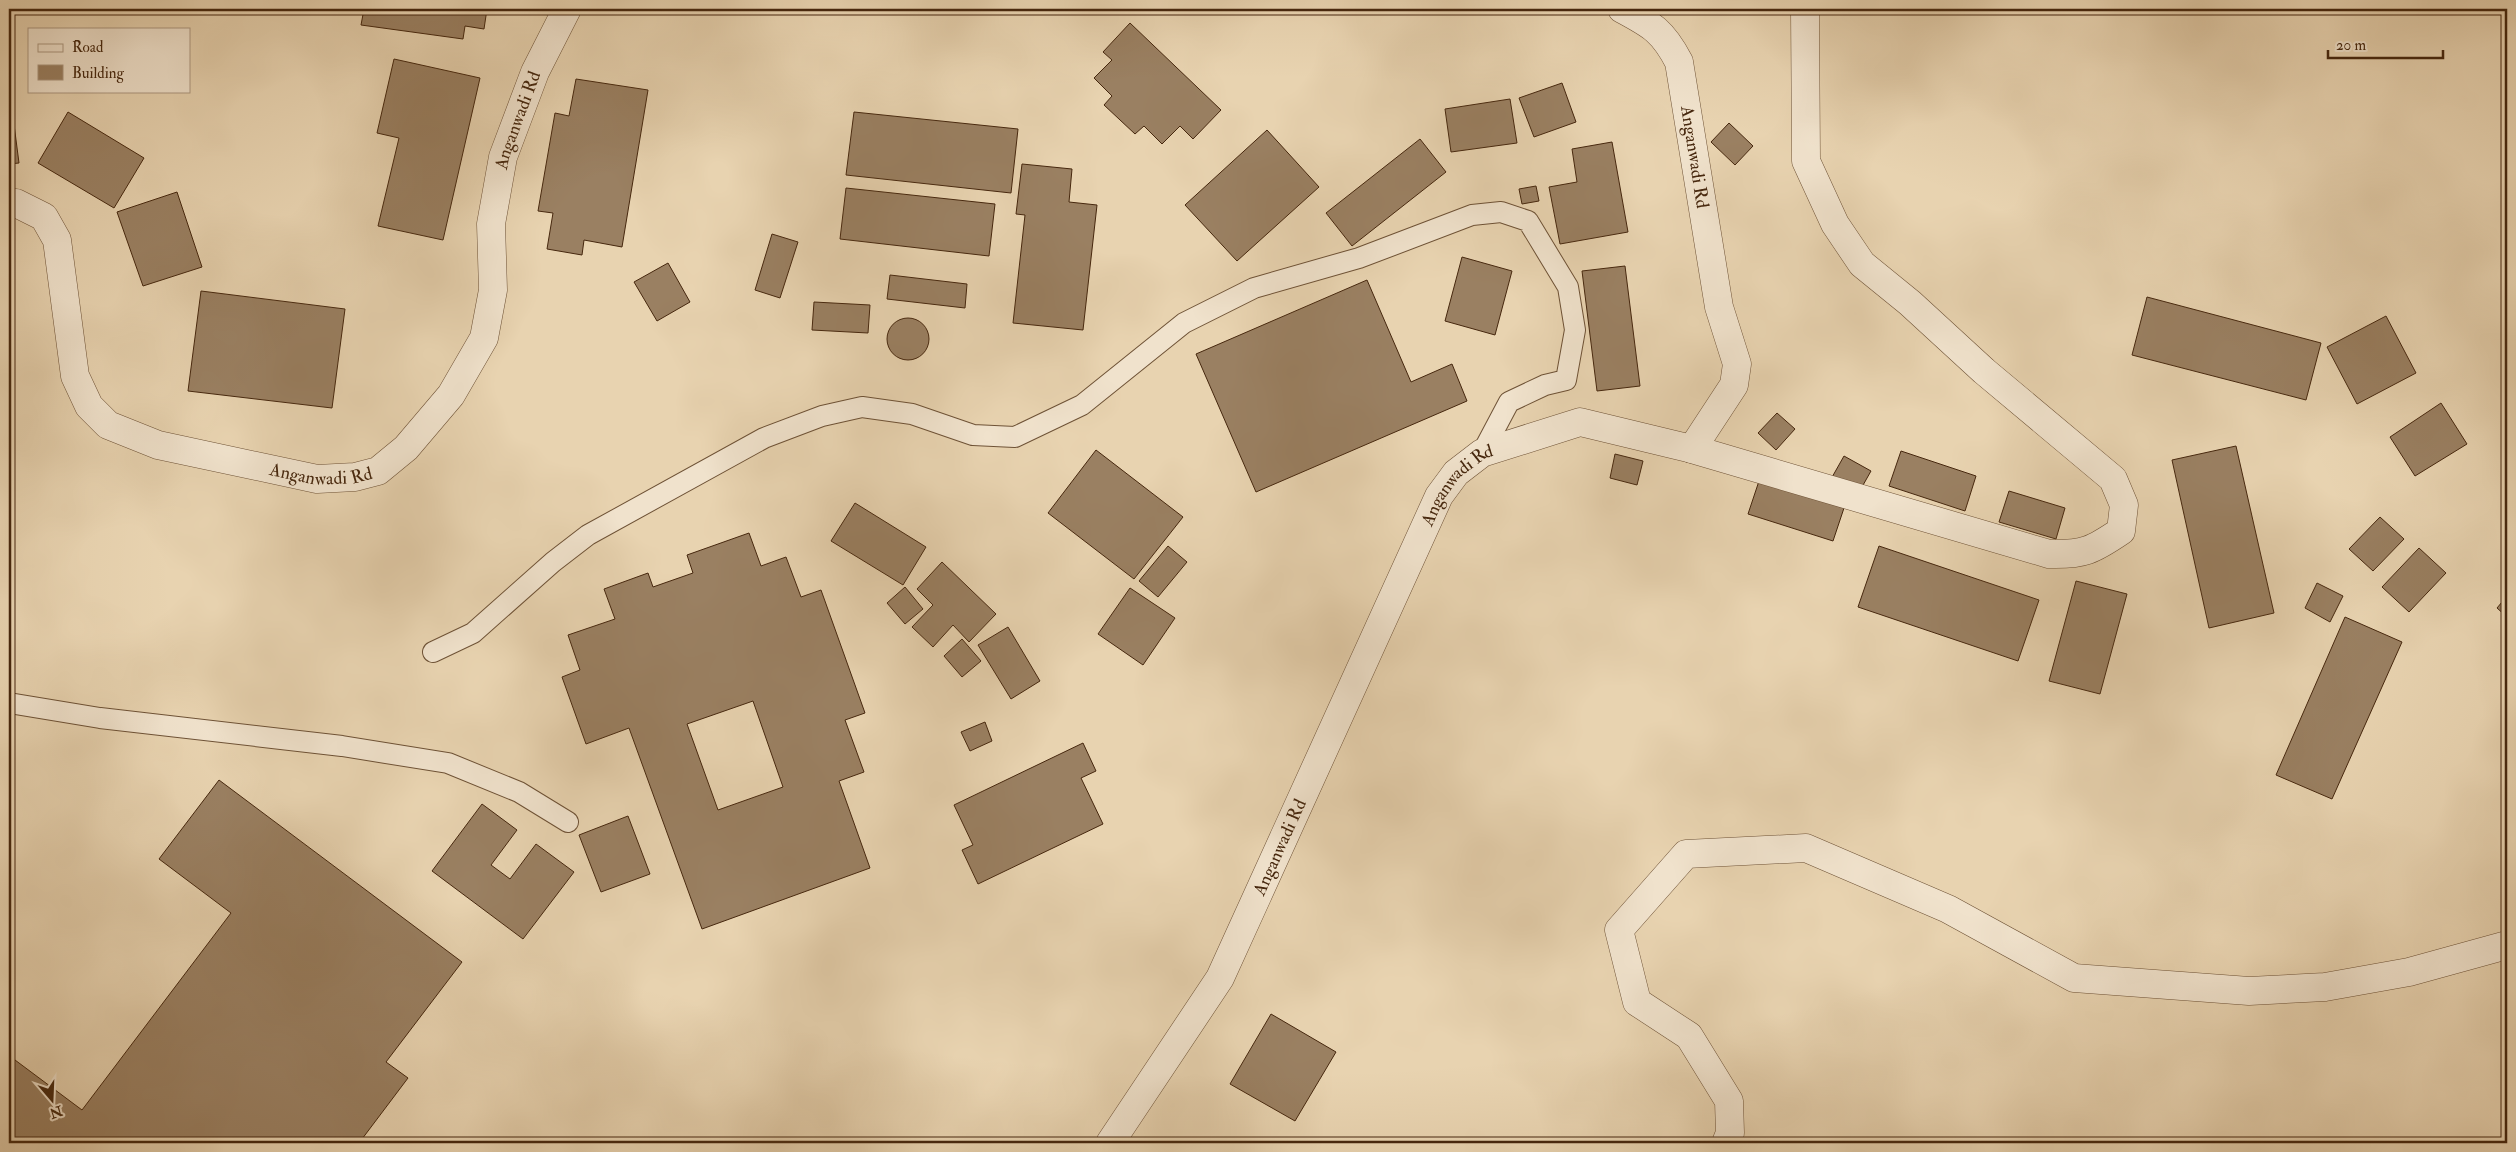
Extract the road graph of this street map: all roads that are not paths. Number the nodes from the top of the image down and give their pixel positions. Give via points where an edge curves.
1 (567, 9) edge
2 (1622, 9) edge
3 (1805, 9) edge
4 (9, 202) edge
5 (1692, 449) junction
6 (1482, 453) junction
7 (433, 652) dead end
8 (9, 703) edge
9 (568, 822) dead end
10 (2507, 945) edge
11 (1110, 1143) edge
12 (1726, 1143) edge

1 - 4 street, Anganwadi Rd via 535,72 503,157 492,224 493,290 484,338 451,395 406,448 378,471 355,477 317,479 158,445 108,425 88,406 75,376 57,240 44,217
2 - 5 street, Anganwadi Rd via 1654,26 1669,42 1680,62 1719,307 1738,364 1734,385
3 - 5 street via 1806,161 1835,224 1862,264 2113,479 2124,505 2121,531 2098,547 2074,555 2049,554
5 - 6 street, Anganwadi Rd via 1580,422
6 - 7 lane via 1510,402 1545,385 1566,380 1575,330 1568,287 1528,221 1501,212 1472,214 1359,258 1254,288 1184,323 1082,405 1015,437 973,435 912,414 862,407 822,416 764,438 588,535 473,634
6 - 11 street, Anganwadi Rd via 1456,473 1439,496 1220,978
8 - 9 lane via 100,718 342,746 448,763 519,792
10 - 12 street via 2409,972 2325,986 2249,991 2074,978 1948,909 1806,848 1686,854 1619,930 1636,1002 1689,1036 1729,1101 1730,1133

